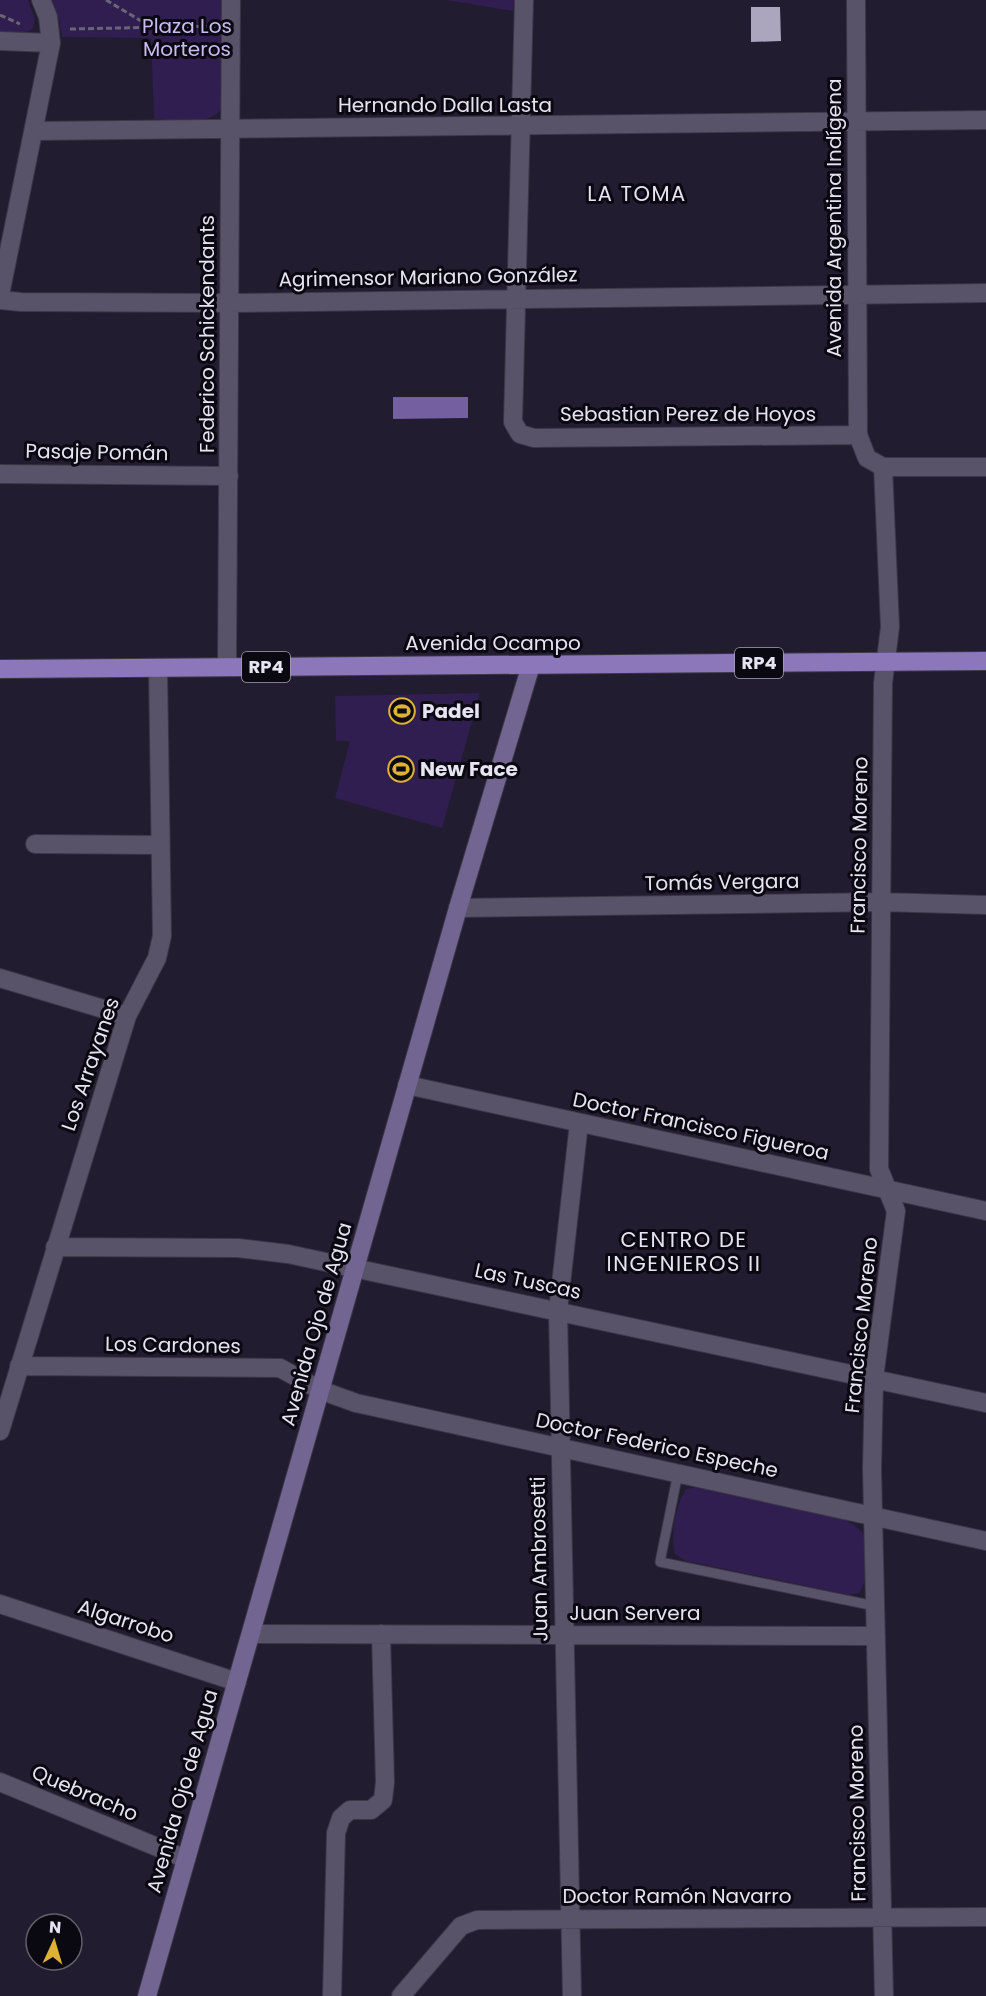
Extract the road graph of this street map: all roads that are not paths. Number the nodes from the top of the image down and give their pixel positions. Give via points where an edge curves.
1 (41, 0) edge
2 (231, 0) edge
3 (524, 0) edge
4 (856, 0) edge
5 (0, 41) edge
6 (51, 43) junction
7 (986, 120) edge
8 (856, 123) junction
9 (520, 127) junction
10 (230, 129) junction
11 (34, 131) junction
12 (986, 293) edge
13 (0, 295) edge
14 (856, 295) junction
15 (517, 298) junction
16 (0, 300) edge
17 (230, 303) junction
18 (858, 435) junction
19 (883, 467) junction
20 (986, 467) edge
21 (0, 474) edge
22 (229, 476) junction
23 (885, 662) junction
24 (986, 662) edge
25 (531, 665) junction
26 (227, 667) junction
27 (158, 668) junction
28 (0, 669) edge
29 (35, 844) dead end
30 (160, 845) junction
31 (881, 903) junction
32 (986, 905) edge
33 (458, 908) junction
34 (0, 978) edge
35 (127, 1016) junction
36 (407, 1085) junction
37 (579, 1123) junction
38 (887, 1190) junction
39 (986, 1211) edge
40 (55, 1248) junction
41 (355, 1266) junction
42 (558, 1311) junction
43 (19, 1366) junction
44 (874, 1378) junction
45 (320, 1390) junction
46 (986, 1403) edge
47 (0, 1431) edge
48 (560, 1447) junction
49 (678, 1473) junction
50 (873, 1516) junction
51 (986, 1541) edge
52 (0, 1604) edge
53 (875, 1606) junction
54 (251, 1634) junction
55 (381, 1634) junction
56 (563, 1635) junction
57 (876, 1636) junction
58 (237, 1682) junction
59 (0, 1782) edge
60 (186, 1859) junction
61 (882, 1917) junction
62 (986, 1917) edge
63 (572, 1919) junction
64 (147, 1996) edge
65 (332, 1996) edge
66 (401, 1996) edge
67 (572, 1996) edge
68 (884, 1996) edge

1 - 6 street
2 - 10 street, Federico Schickendants
3 - 9 street
4 - 8 street, Avenida Argentina Indígena
5 - 6 street
6 - 11 street
7 - 8 street, Hernando Dalla Lasta
8 - 9 street, Hernando Dalla Lasta
8 - 14 street, Avenida Argentina Indígena
9 - 10 street, Hernando Dalla Lasta
9 - 15 street
10 - 11 street, Hernando Dalla Lasta
10 - 17 street, Federico Schickendants
11 - 13 street
12 - 14 street, Agrimensor Mariano González
14 - 15 street, Agrimensor Mariano González
14 - 18 street, Avenida Argentina Indígena
15 - 17 street, Agrimensor Mariano González
15 - 18 street, Sebastian Perez de Hoyos via 513,423 520,434 534,438
16 - 17 street, Agrimensor Mariano González
17 - 22 street, Federico Schickendants
18 - 19 street via 867,458
19 - 20 street
19 - 23 street via 890,627
21 - 22 street, Pasaje Pomán
22 - 26 street, Federico Schickendants
23 - 24 main road, Avenida Ocampo / RP4
23 - 25 main road, Avenida Ocampo / RP4
23 - 31 street, Francisco Moreno
25 - 26 main road, Avenida Ocampo / RP4
25 - 33 main road, Avenida Ojo de Agua
26 - 27 main road, Avenida Ocampo / RP4
27 - 28 main road, Avenida Ocampo / RP4
27 - 30 street, Los Arrayanes
29 - 30 street
30 - 35 street, Los Arrayanes via 162,936 157,957
31 - 32 street, Tomás Vergara
31 - 33 street, Tomás Vergara
31 - 38 street, Francisco Moreno via 879,1169
33 - 36 main road, Avenida Ojo de Agua
34 - 35 street
35 - 40 street, Los Arrayanes
36 - 37 street, Doctor Francisco Figueroa
36 - 41 main road, Avenida Ojo de Agua
37 - 38 street, Doctor Francisco Figueroa
37 - 42 street, Juan Ambrosetti
38 - 39 street, Doctor Francisco Figueroa
38 - 44 street, Francisco Moreno via 896,1211
40 - 41 street, Las Tuscas via 238,1248
40 - 43 street, Los Arrayanes
41 - 42 street, Las Tuscas
41 - 45 main road, Avenida Ojo de Agua
42 - 44 street, Las Tuscas
42 - 48 street, Juan Ambrosetti
43 - 45 street, Los Cardones via 280,1368
43 - 47 street, Los Arrayanes
44 - 46 street, Las Tuscas
44 - 50 street, Francisco Moreno
45 - 48 street, Doctor Federico Espeche via 356,1403
45 - 54 main road, Avenida Ojo de Agua
48 - 49 street, Doctor Federico Espeche
48 - 56 street, Juan Ambrosetti
49 - 50 street, Doctor Federico Espeche
49 - 53 lane via 660,1562
50 - 51 street, Doctor Federico Espeche
50 - 53 street, Francisco Moreno
52 - 58 street, Algarrobo
53 - 57 street, Francisco Moreno
54 - 55 street, Juan Servera
54 - 58 main road, Avenida Ojo de Agua
55 - 56 street, Juan Servera
55 - 65 street via 382,1800 371,1810 350,1810 340,1818 336,1833
56 - 57 street, Juan Servera
56 - 63 street, Juan Ambrosetti
57 - 61 street, Francisco Moreno
58 - 60 main road, Avenida Ojo de Agua
59 - 60 street, Quebracho
60 - 64 main road, Avenida Ojo de Agua
61 - 62 street, Doctor Ramón Navarro
61 - 63 street, Doctor Ramón Navarro
61 - 68 street, Francisco Moreno
63 - 66 street, Doctor Ramón Navarro via 477,1920 461,1926
63 - 67 street, Juan Ambrosetti

